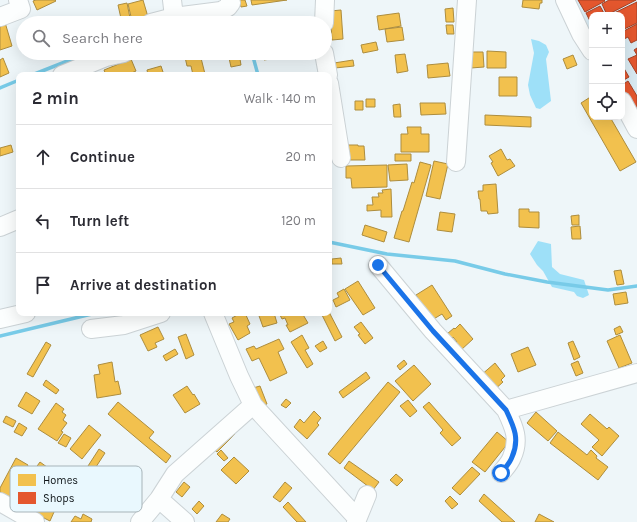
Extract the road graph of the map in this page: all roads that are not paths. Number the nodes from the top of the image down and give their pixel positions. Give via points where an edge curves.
1 (18, 0) edge
2 (324, 0) edge
3 (466, 0) edge
4 (565, 0) edge
5 (173, 9) edge
6 (224, 13) edge
7 (0, 16) edge
8 (162, 16) edge
9 (324, 16) edge
10 (591, 48) edge
11 (99, 60) edge
12 (325, 60) edge
13 (69, 72) edge
14 (327, 72) edge
15 (332, 102) edge
16 (625, 107) edge
17 (637, 129) edge
18 (341, 158) dead end
19 (456, 162) dead end
20 (16, 221) edge
21 (0, 227) edge
22 (378, 265) dead end
23 (16, 315) edge
24 (137, 316) edge
25 (214, 316) edge
26 (122, 318) edge
27 (0, 319) edge
28 (92, 329) dead end
29 (637, 373) edge
30 (253, 405) junction
31 (506, 410) junction
32 (501, 473) dead end
33 (367, 495) dead end
34 (158, 499) junction
35 (0, 502) edge
36 (10, 508) edge
37 (18, 512) edge
38 (357, 520) edge
39 (35, 522) edge
40 (140, 522) edge
41 (185, 522) edge

1 - 7 street via 22,9
2 - 9 street
3 - 19 street
4 - 10 street
5 - 6 street
5 - 8 street
11 - 13 street
12 - 14 street
15 - 18 street
16 - 17 street
20 - 21 street
22 - 31 street via 433,331
23 - 27 street
24 - 26 street
25 - 30 street
26 - 28 street
29 - 31 street
30 - 34 street via 175,474
30 - 38 street
31 - 32 street via 517,440 512,458
33 - 38 street
34 - 40 street
34 - 41 street
35 - 36 street
37 - 39 street

